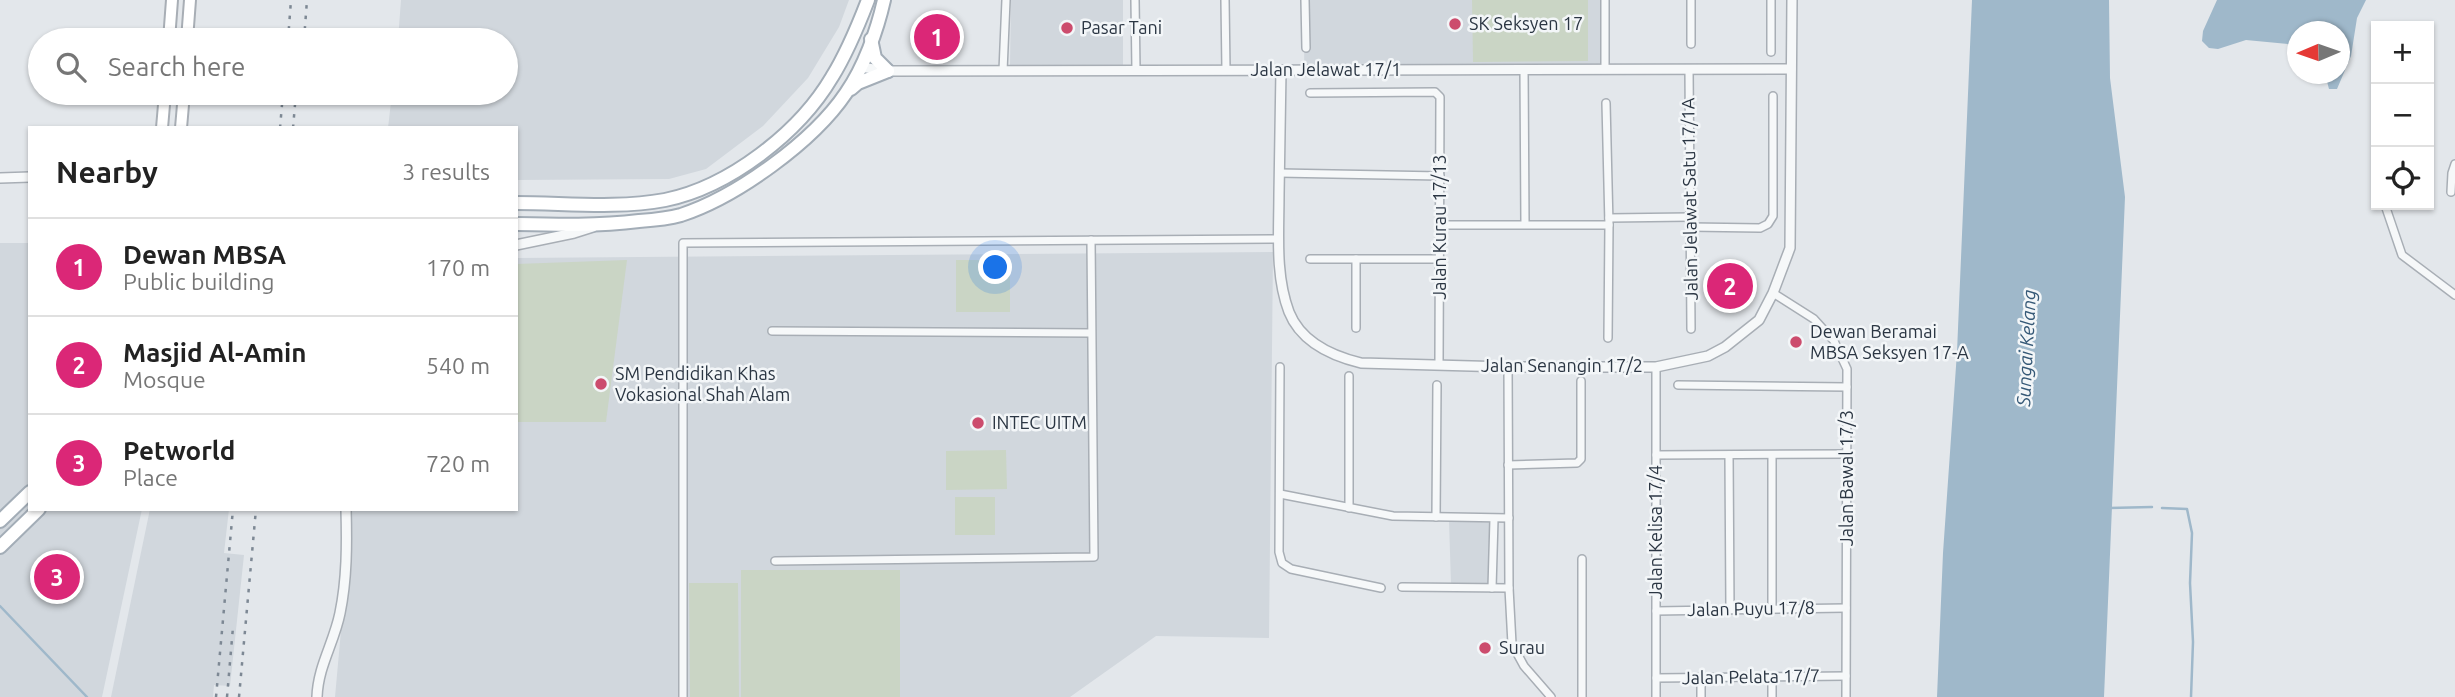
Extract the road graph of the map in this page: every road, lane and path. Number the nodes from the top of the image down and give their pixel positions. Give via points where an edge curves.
1 (172, 0) edge
2 (190, 0) edge
3 (868, 0) edge
4 (884, 0) edge
5 (1006, 0) edge
6 (1135, 0) edge
7 (1225, 0) edge
8 (1306, 0) edge
9 (1605, 0) edge
10 (1691, 0) edge
11 (1771, 0) edge
12 (1792, 0) edge
13 (170, 28) edge
14 (188, 28) edge
15 (871, 39) junction
16 (1691, 44) dead end
17 (1306, 48) dead end
18 (1771, 52) dead end
19 (860, 67) junction
20 (1524, 69) junction
21 (1605, 69) junction
22 (1689, 69) junction
23 (1791, 69) junction
24 (1136, 70) junction
25 (1226, 70) junction
26 (1280, 70) junction
27 (888, 71) junction
28 (1003, 71) junction
29 (833, 77) junction
30 (848, 91) junction
31 (1310, 93) dead end
32 (1773, 96) dead end
33 (1606, 103) dead end
34 (163, 105) edge
35 (183, 105) edge
36 (162, 126) edge
37 (181, 126) edge
38 (2455, 164) edge
39 (1279, 173) junction
40 (1440, 176) junction
41 (28, 177) edge
42 (0, 178) edge
43 (2451, 192) dead end
44 (518, 203) edge
45 (595, 205) junction
46 (2387, 210) edge
47 (1690, 218) junction
48 (1609, 222) junction
49 (624, 223) junction
50 (522, 224) edge
51 (1525, 224) junction
52 (600, 225) junction
53 (1440, 225) junction
54 (1690, 228) junction
55 (1279, 239) junction
56 (1091, 240) junction
57 (518, 245) edge
58 (1310, 259) dead end
59 (1356, 259) junction
60 (1440, 259) junction
61 (1773, 293) junction
62 (2455, 295) edge
63 (1356, 328) dead end
64 (1692, 328) dead end
65 (772, 331) dead end
66 (1091, 333) junction
67 (1608, 338) dead end
68 (1439, 364) junction
69 (1280, 367) dead end
70 (1508, 367) junction
71 (1656, 367) junction
72 (1349, 376) dead end
73 (1581, 381) dead end
74 (1437, 385) dead end
75 (1678, 385) dead end
76 (1847, 387) junction
77 (1847, 454) junction
78 (1656, 455) junction
79 (1729, 455) junction
80 (1772, 455) junction
81 (1508, 465) junction
82 (28, 494) edge
83 (1280, 494) junction
84 (1349, 508) junction
85 (37, 511) edge
86 (346, 511) edge
87 (1436, 517) junction
88 (1509, 518) junction
89 (1494, 519) junction
90 (0, 522) edge
91 (0, 547) edge
92 (1581, 559) dead end
93 (775, 561) dead end
94 (1402, 587) dead end
95 (1381, 588) dead end
96 (1492, 588) junction
97 (1509, 588) junction
98 (1730, 608) junction
99 (1772, 608) junction
100 (1846, 608) junction
101 (1656, 611) junction
102 (1846, 676) junction
103 (1656, 678) junction
104 (1772, 678) junction
105 (1701, 679) junction
106 (317, 697) edge
107 (683, 697) edge
108 (1551, 697) edge
109 (1581, 697) edge
110 (1656, 697) edge
111 (1701, 697) edge
112 (1772, 697) edge
113 (1846, 697) edge

1 - 13 main road
2 - 14 main road
3 - 29 main road
4 - 15 main road
5 - 28 street
6 - 24 street
7 - 25 street
8 - 17 street
9 - 21 street
10 - 16 street
11 - 18 street
12 - 23 street, Jalan Senangin 17/2
15 - 19 main road
15 - 27 main road via 875,58
19 - 27 street, Jalan Jelawat 17/1
19 - 29 main road
19 - 30 main road
20 - 21 street, Jalan Jelawat 17/1
20 - 26 street, Jalan Jelawat 17/1
20 - 51 street
21 - 22 street, Jalan Jelawat 17/1
22 - 23 street, Jalan Jelawat 17/1
22 - 47 street, Jalan Jelawat Satu 17/1A
23 - 61 street, Jalan Senangin 17/2 via 1790,248
24 - 25 street, Jalan Jelawat 17/1
24 - 28 street, Jalan Jelawat 17/1
25 - 26 street, Jalan Jelawat 17/1
26 - 39 street, Jalan Senangin 17/2
27 - 28 street, Jalan Jelawat 17/1
27 - 30 main road
29 - 45 main road via 797,122 734,173 665,200
30 - 49 main road via 796,146 742,187 680,215
31 - 40 street, Jalan Kurau 17/13 via 1435,92 1440,97
32 - 54 street via 1773,216 1768,224 1760,228
33 - 48 street
34 - 36 main road
35 - 37 main road
38 - 43 street
39 - 40 street
39 - 55 street, Jalan Senangin 17/2
40 - 53 street, Jalan Kurau 17/13
41 - 42 street
44 - 45 main road
45 - 49 main road
46 - 62 street via 2402,255
47 - 48 street
47 - 54 street, Jalan Jelawat Satu 17/1A
48 - 51 street
48 - 67 street
49 - 52 main road
50 - 52 main road
50 - 57 street via 531,232
51 - 53 street
52 - 57 street
53 - 60 street, Jalan Kurau 17/13
54 - 64 street, Jalan Jelawat Satu 17/1A
55 - 56 street
55 - 68 street, Jalan Senangin 17/2 via 1279,270 1290,314 1320,348 1361,363
56 - 66 street
56 - 107 street via 683,243
58 - 59 street
59 - 60 street
59 - 63 street
60 - 68 street, Jalan Kurau 17/13
61 - 71 street, Jalan Senangin 17/2 via 1759,320 1725,347 1709,356
61 - 76 street, Jalan Bawal 17/3 via 1814,319 1834,341 1847,369
65 - 66 street
66 - 93 street via 1094,557
68 - 70 street, Jalan Senangin 17/2
69 - 83 street
70 - 71 street, Jalan Senangin 17/2
70 - 81 street
71 - 78 street, Jalan Kelisa 17/4
72 - 84 street
73 - 81 street via 1581,459 1577,463
74 - 87 street
75 - 76 street
76 - 77 street, Jalan Bawal 17/3
77 - 80 street
77 - 100 street, Jalan Bawal 17/3
78 - 79 street
78 - 101 street, Jalan Kelisa 17/4
79 - 80 street
79 - 98 street
80 - 99 street
81 - 88 street
82 - 90 main road
83 - 84 street
83 - 95 street via 1282,563
84 - 87 street via 1392,516
85 - 91 main road
86 - 106 street via 340,615 317,678
87 - 89 street
88 - 89 street
88 - 97 street
89 - 96 street
92 - 109 street
94 - 96 street
96 - 97 street
97 - 108 street via 1512,644
98 - 99 street, Jalan Puyu 17/8
98 - 101 street, Jalan Puyu 17/8
99 - 100 street, Jalan Puyu 17/8
100 - 102 street, Jalan Bawal 17/3
101 - 103 street, Jalan Kelisa 17/4
102 - 104 street, Jalan Pelata 17/7
102 - 113 street, Jalan Bawal 17/3
103 - 105 street, Jalan Pelata 17/7
103 - 110 street, Jalan Kelisa 17/4
104 - 105 street, Jalan Pelata 17/7
104 - 112 street
105 - 111 street

